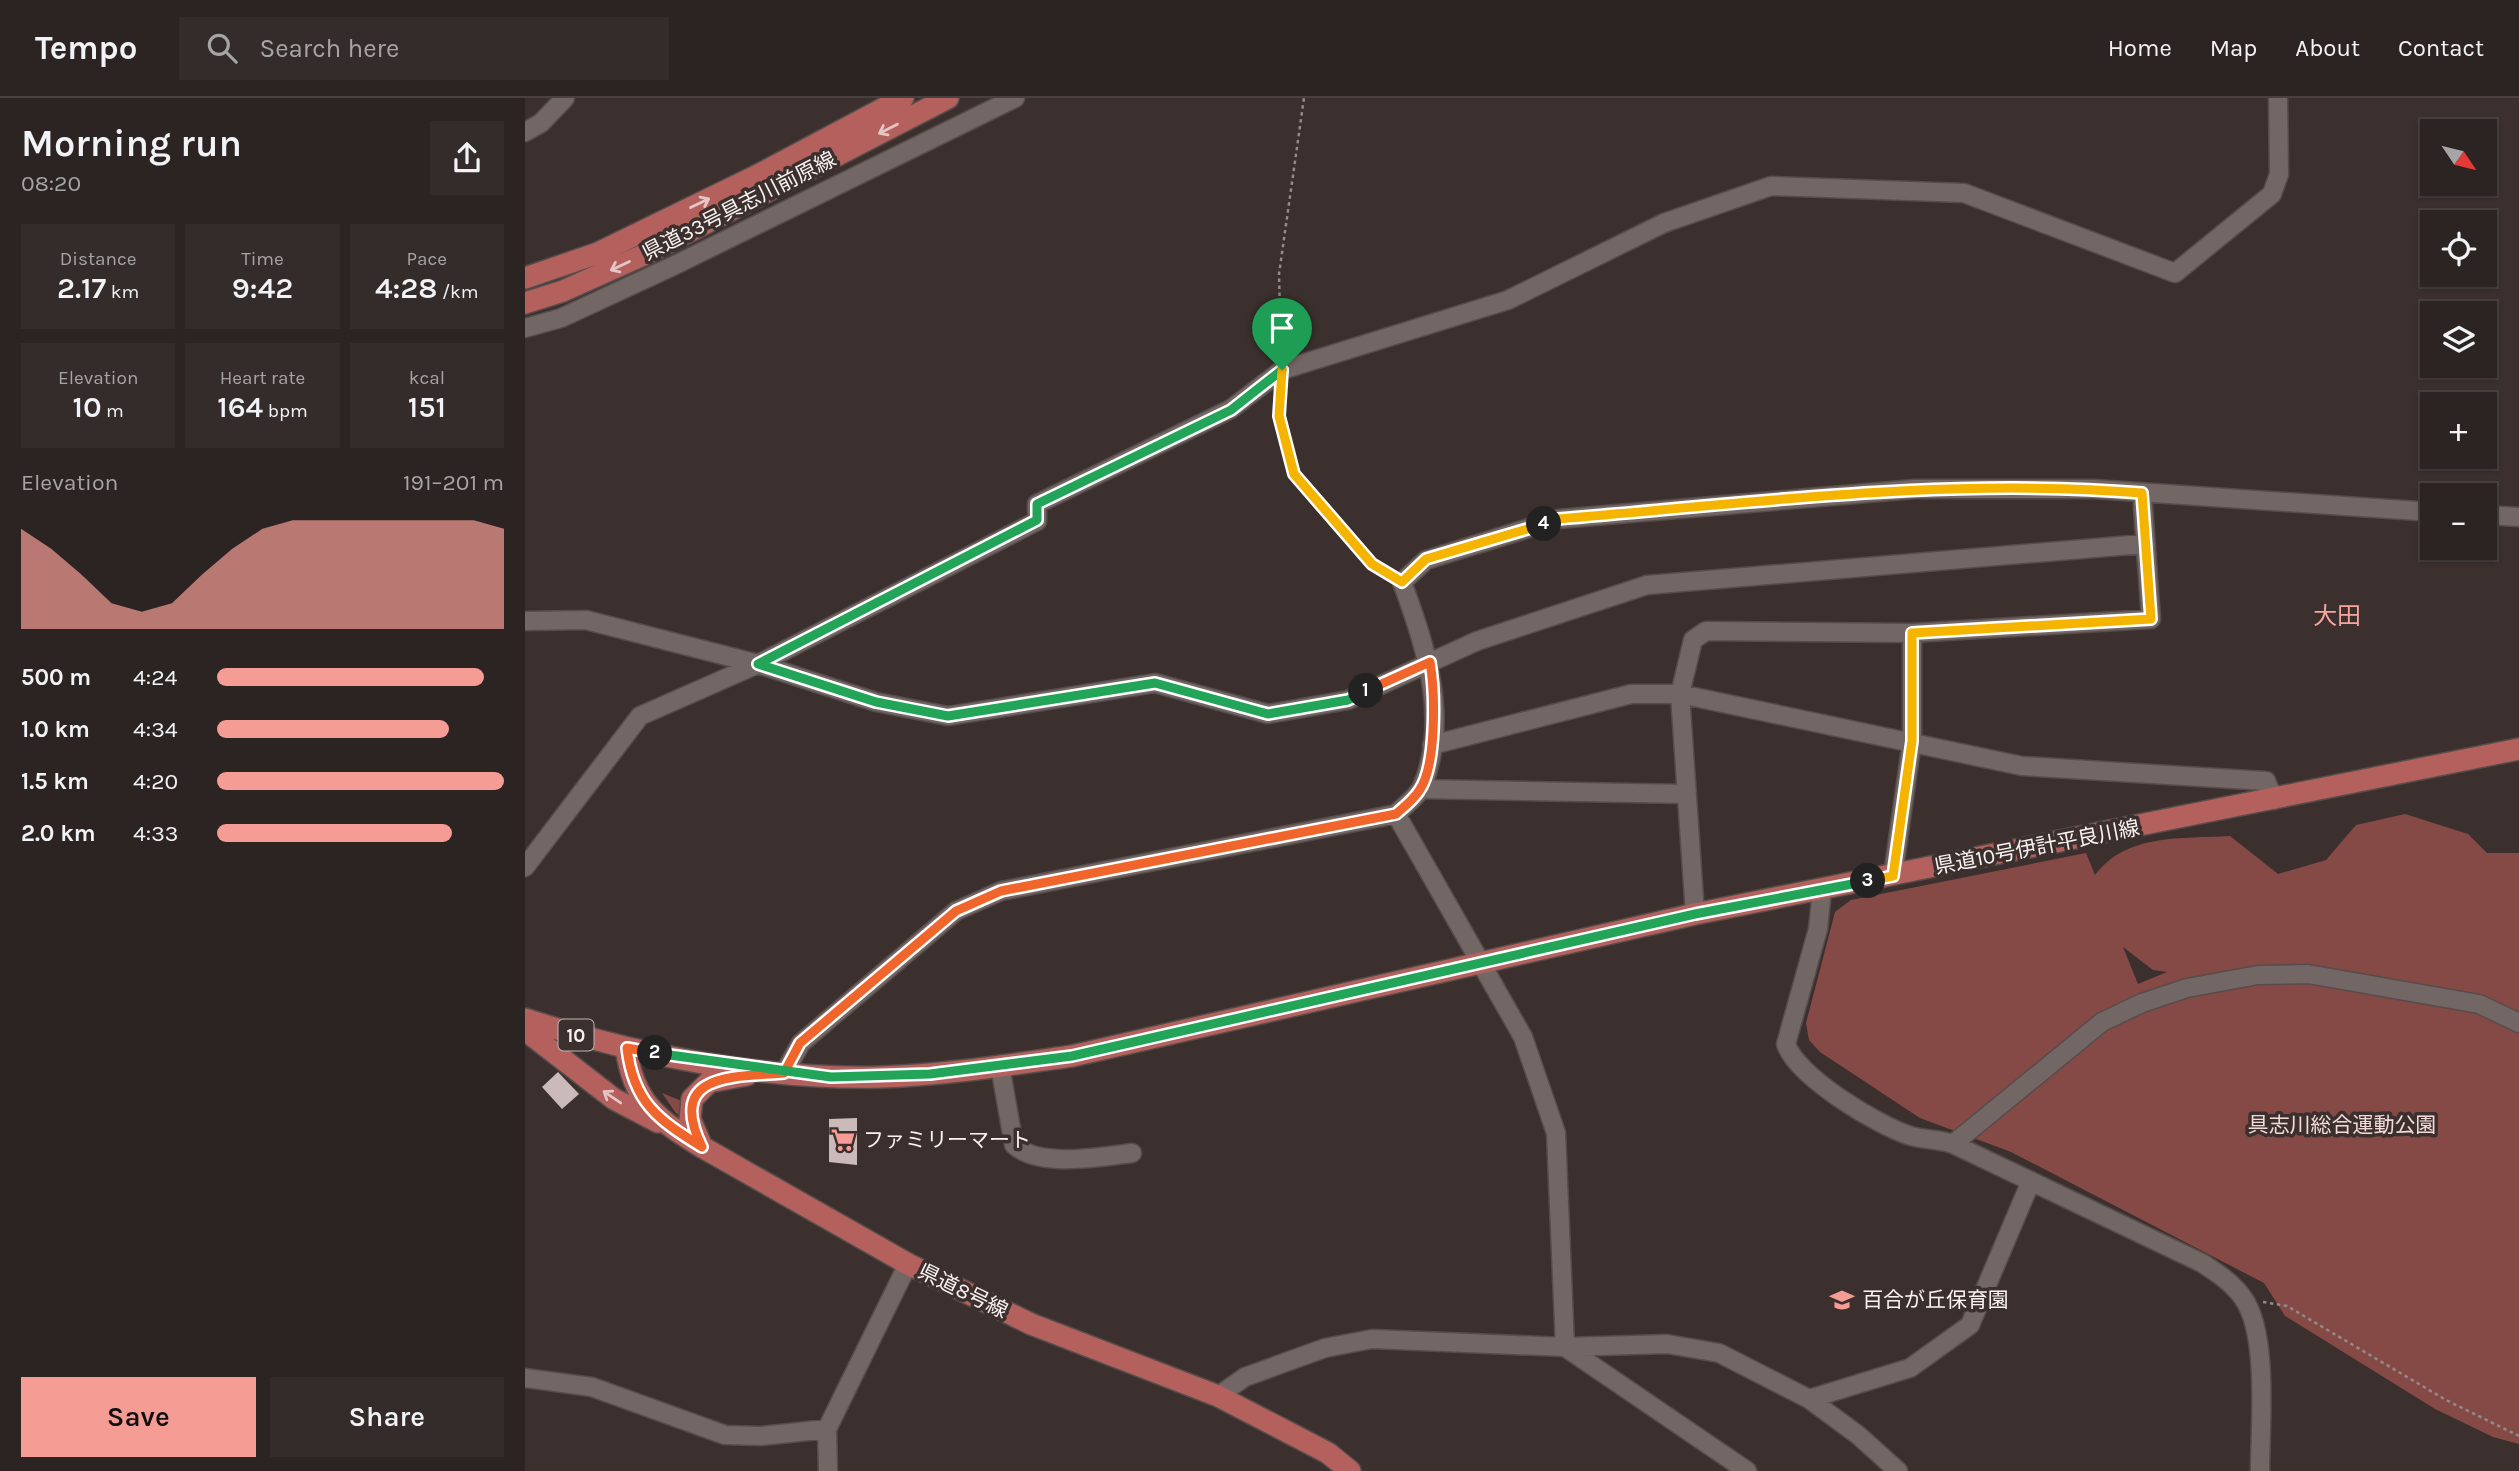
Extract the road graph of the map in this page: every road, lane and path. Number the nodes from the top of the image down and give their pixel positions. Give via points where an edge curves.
1 (565, 98) edge
2 (903, 98) edge
3 (948, 98) edge
4 (1015, 98) edge
5 (1304, 98) edge
6 (2277, 98) edge
7 (525, 132) edge
8 (525, 278) edge
9 (525, 303) edge
10 (525, 328) edge
11 (1282, 370) junction
12 (2142, 493) junction
13 (2420, 511) edge
14 (2497, 516) edge
15 (2519, 517) edge
16 (2143, 544) junction
17 (1402, 582) junction
18 (525, 621) edge
19 (1912, 633) junction
20 (1430, 662) junction
21 (758, 664) junction
22 (1680, 694) junction
23 (1912, 741) junction
24 (1432, 745) junction
25 (2519, 749) edge
26 (1421, 789) junction
27 (1686, 794) junction
28 (2274, 800) junction
29 (1396, 814) junction
30 (525, 867) edge
31 (1893, 876) junction
32 (1822, 890) junction
33 (1695, 914) junction
34 (1482, 963) junction
35 (525, 1019) edge
36 (2519, 1023) edge
37 (525, 1030) edge
38 (627, 1048) junction
39 (1000, 1066) junction
40 (784, 1073) junction
41 (673, 1129) junction
42 (1953, 1144) junction
43 (702, 1147) junction
44 (1132, 1153) dead end
45 (2031, 1181) junction
46 (908, 1264) junction
47 (2243, 1298) junction
48 (1565, 1347) junction
49 (525, 1378) edge
50 (1218, 1396) junction
51 (1809, 1399) junction
52 (827, 1429) junction
53 (2519, 1436) edge
54 (828, 1471) edge
55 (1350, 1471) edge
56 (1747, 1471) edge
57 (1898, 1471) edge
58 (2260, 1471) edge

1 - 7 street
8 -> 2 main road, 県道33号具志川前原線 via 599,253
3 -> 9 main road, 県道33号具志川前原線 via 648,253 563,292
4 - 10 street via 673,266 561,318
5 - 11 path via 1279,274
6 - 11 street via 2279,174 2272,194 2175,273 1964,193 1770,186 1664,223 1508,300
11 - 17 path via 1279,416 1294,474 1372,564
11 - 21 street via 1231,410 1037,504 1037,520
12 - 13 street
12 - 16 street
12 - 17 street via 1915,489 1558,519 1426,559
14 - 15 street
16 - 19 street via 2151,619
16 - 20 street via 1647,585 1477,641
17 - 20 street
18 - 21 street via 586,620
19 - 22 street via 1706,631 1693,640
19 - 23 street
20 - 21 street via 1348,700 1268,714 1155,683 948,716 876,702
20 - 24 street
21 - 30 street via 640,716
22 - 23 street
22 - 24 street via 1631,694
22 - 27 street
23 - 28 street via 2022,766 2266,781
23 - 31 street
24 - 26 street
25 - 28 main road, 県道10号伊計平良川線 / 10
26 - 27 street
26 - 29 street
27 - 33 street
28 - 31 main road, 県道10号伊計平良川線 / 10
29 - 34 street
29 - 40 street via 1001,891 956,911 800,1043
31 - 32 main road, 県道10号伊計平良川線 / 10
32 - 33 main road, 県道10号伊計平良川線 / 10
32 - 42 street via 1818,929 1786,1044 1790,1055 1854,1107 1909,1136
33 - 34 main road, 県道10号伊計平良川線 / 10
34 - 39 main road, 県道10号伊計平良川線 / 10 via 1072,1056
34 - 48 street via 1523,1037 1556,1133
35 - 38 main road, 県道10号伊計平良川線 / 10
36 - 42 street via 2479,1004 2308,974 2258,975 2187,988 2102,1023
41 -> 37 main road via 614,1099
38 - 40 main road, 県道10号伊計平良川線 / 10
38 - 41 main road, 県道8号線 via 633,1084
39 - 40 main road, 県道10号伊計平良川線 / 10 via 882,1077
39 - 44 street via 1014,1145 1021,1151 1073,1160
40 - 43 main road via 722,1078 698,1091 692,1099 690,1119
41 - 43 main road, 県道8号線
42 - 45 street
43 - 46 main road, 県道8号線
45 - 47 street via 2202,1263
45 - 51 street via 1970,1325 1910,1368
46 - 50 main road, 県道8号線 via 1031,1324
46 - 52 street
47 - 53 path via 2287,1306 2446,1400
47 - 58 street via 2259,1341
48 - 50 street via 1372,1339 1325,1348 1256,1373
48 - 51 street via 1667,1344 1719,1353
48 - 56 street
49 - 52 street via 592,1387 725,1435
50 - 55 main road, 県道8号線 via 1328,1453
51 - 57 street
52 - 54 street

